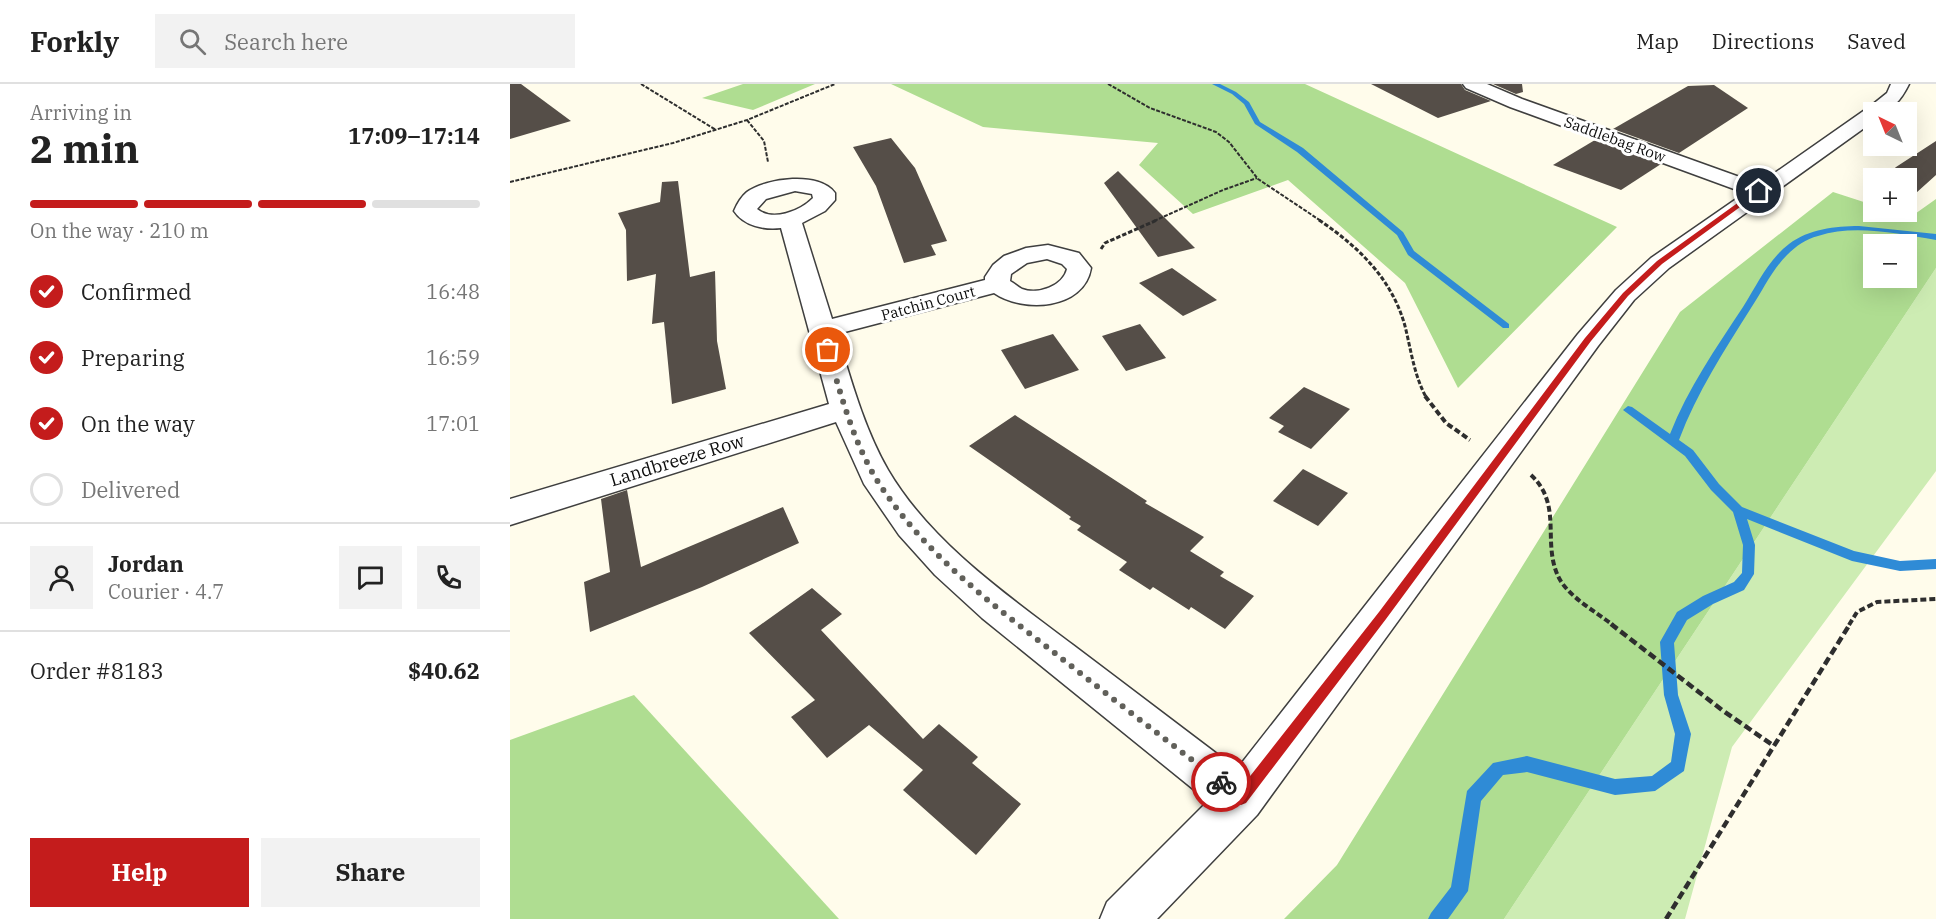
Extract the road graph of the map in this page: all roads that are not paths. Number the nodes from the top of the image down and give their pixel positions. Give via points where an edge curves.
1 (1472, 84) edge
2 (1900, 84) edge
3 (1759, 191) junction
4 (790, 219) junction
5 (998, 284) junction
6 (822, 330) junction
7 (845, 409) junction
8 (510, 512) edge
9 (1241, 798) junction
10 (1124, 919) edge

1 - 3 street, Saddlebag Row
2 - 3 street via 1894,96 1878,109
3 - 9 street via 1660,262 1625,295
4 - 4 street via 820,206 824,194 819,188 776,188 754,198 745,211 760,220
4 - 6 street
5 - 5 street, Patchin Court via 1012,295 1038,298 1064,291 1079,279 1081,272 1078,265 1061,254 1048,252 1021,256 1001,269
5 - 6 street, Patchin Court
6 - 7 street
7 - 8 street, Landbreeze Row
7 - 9 street via 875,476 912,526 948,565 995,607
9 - 10 street

